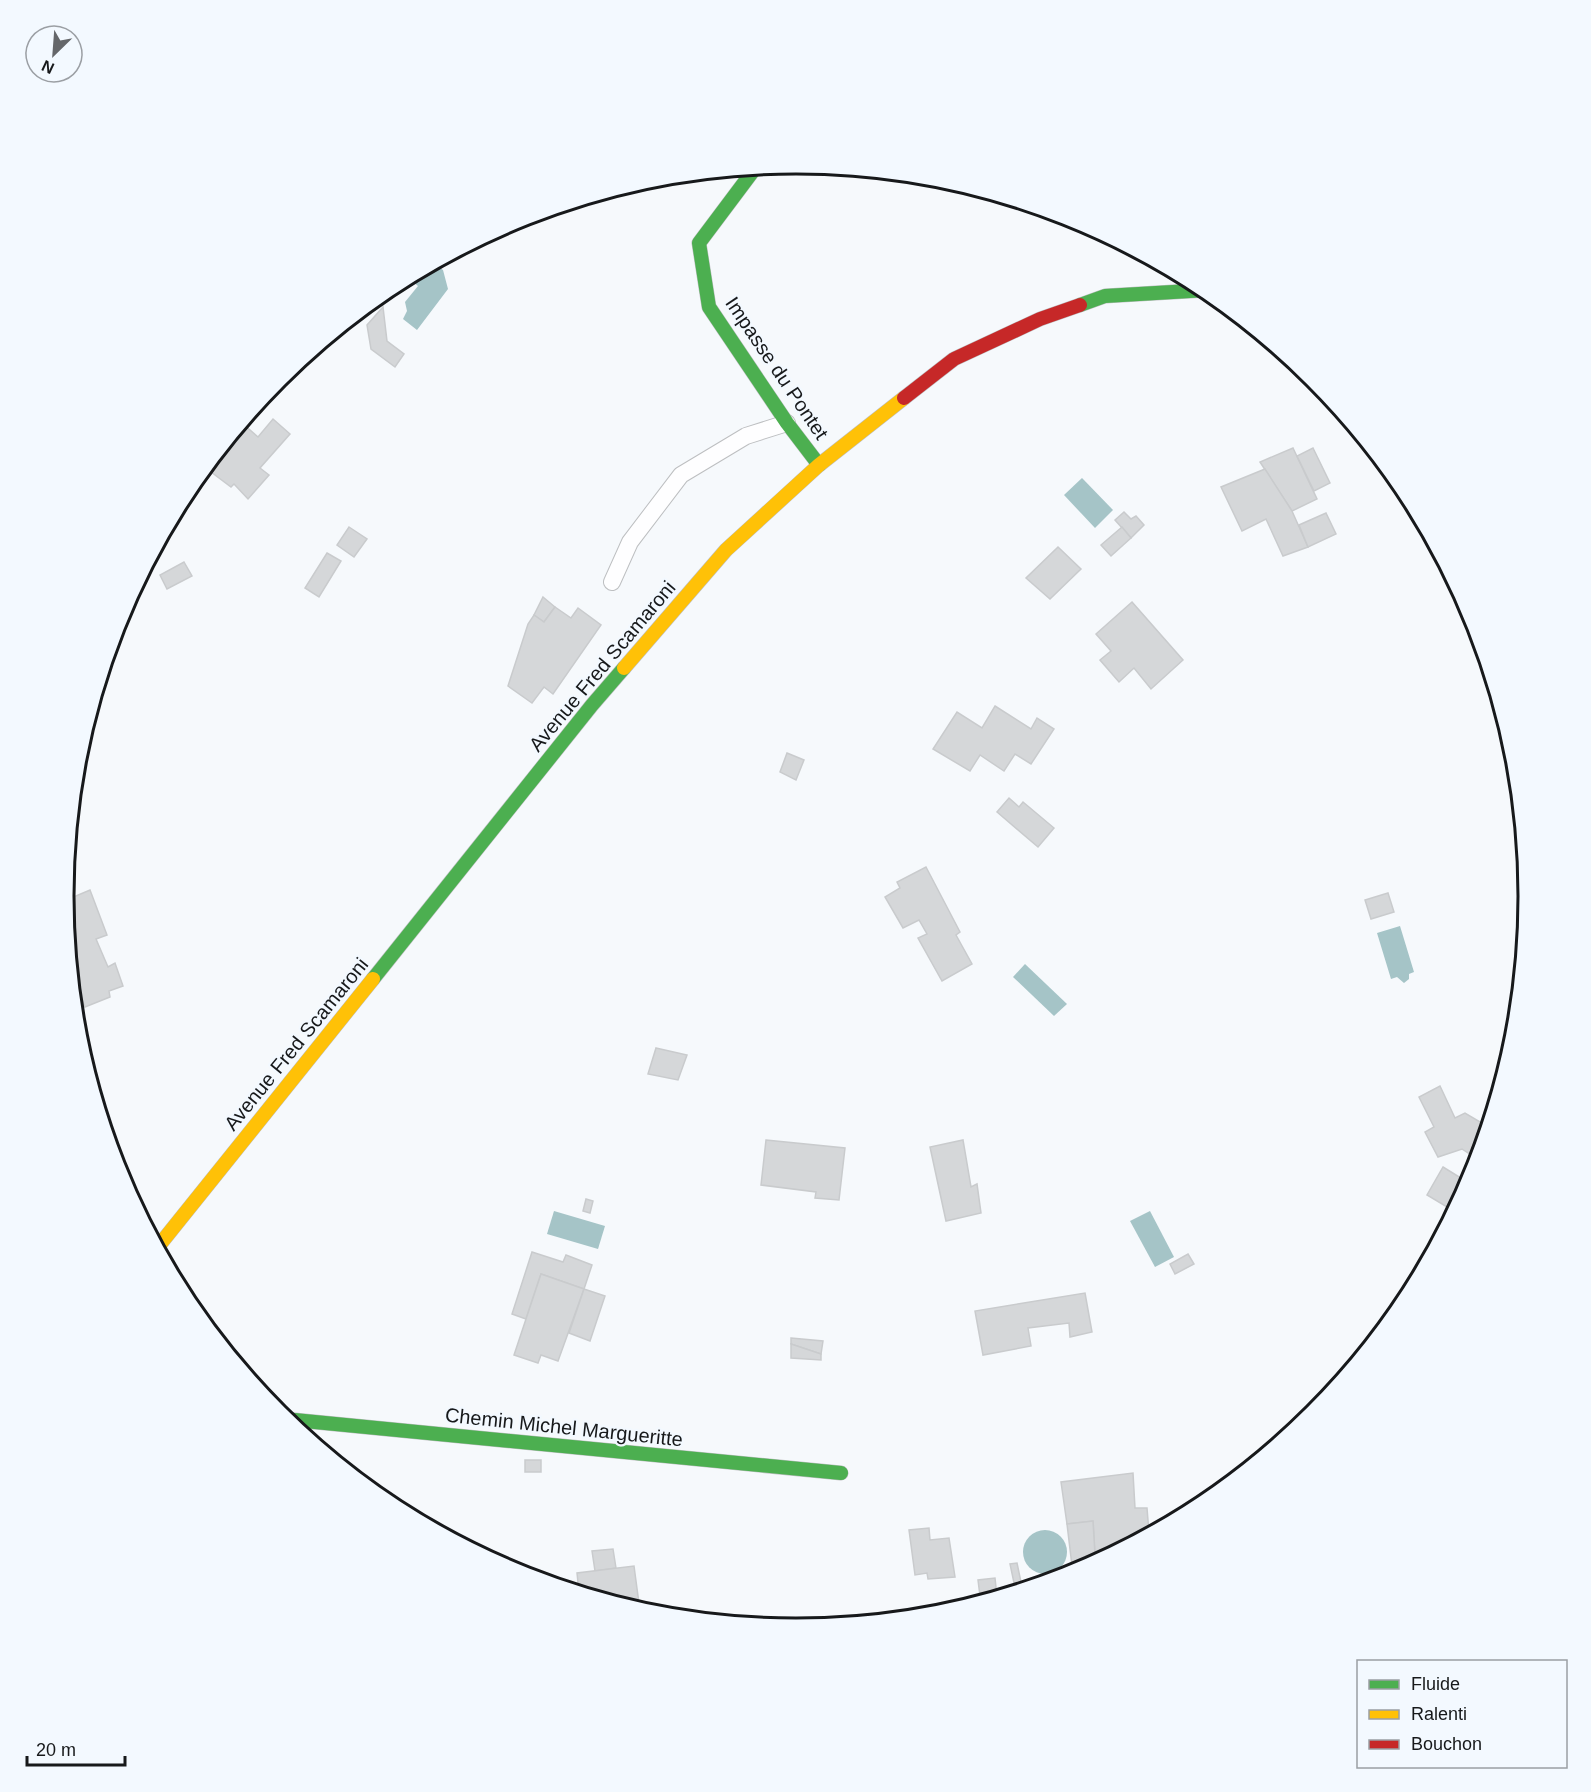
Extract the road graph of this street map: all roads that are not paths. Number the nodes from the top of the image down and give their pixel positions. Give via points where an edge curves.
1 (749, 176) edge
2 (1188, 291) edge
3 (787, 423) junction
4 (819, 465) junction
5 (612, 582) dead end
6 (162, 1242) edge
7 (299, 1420) edge
8 (841, 1473) dead end

1 - 3 main road, Impasse du Pontet via 699,243 709,307
2 - 4 main road, Avenue Fred Scamaroni via 1105,296 1040,319 954,359
3 - 4 main road, Impasse du Pontet
3 - 5 lane via 746,436 681,475 630,542
4 - 6 main road, Avenue Fred Scamaroni via 726,550 599,696
7 - 8 main road, Chemin Michel Margueritte

